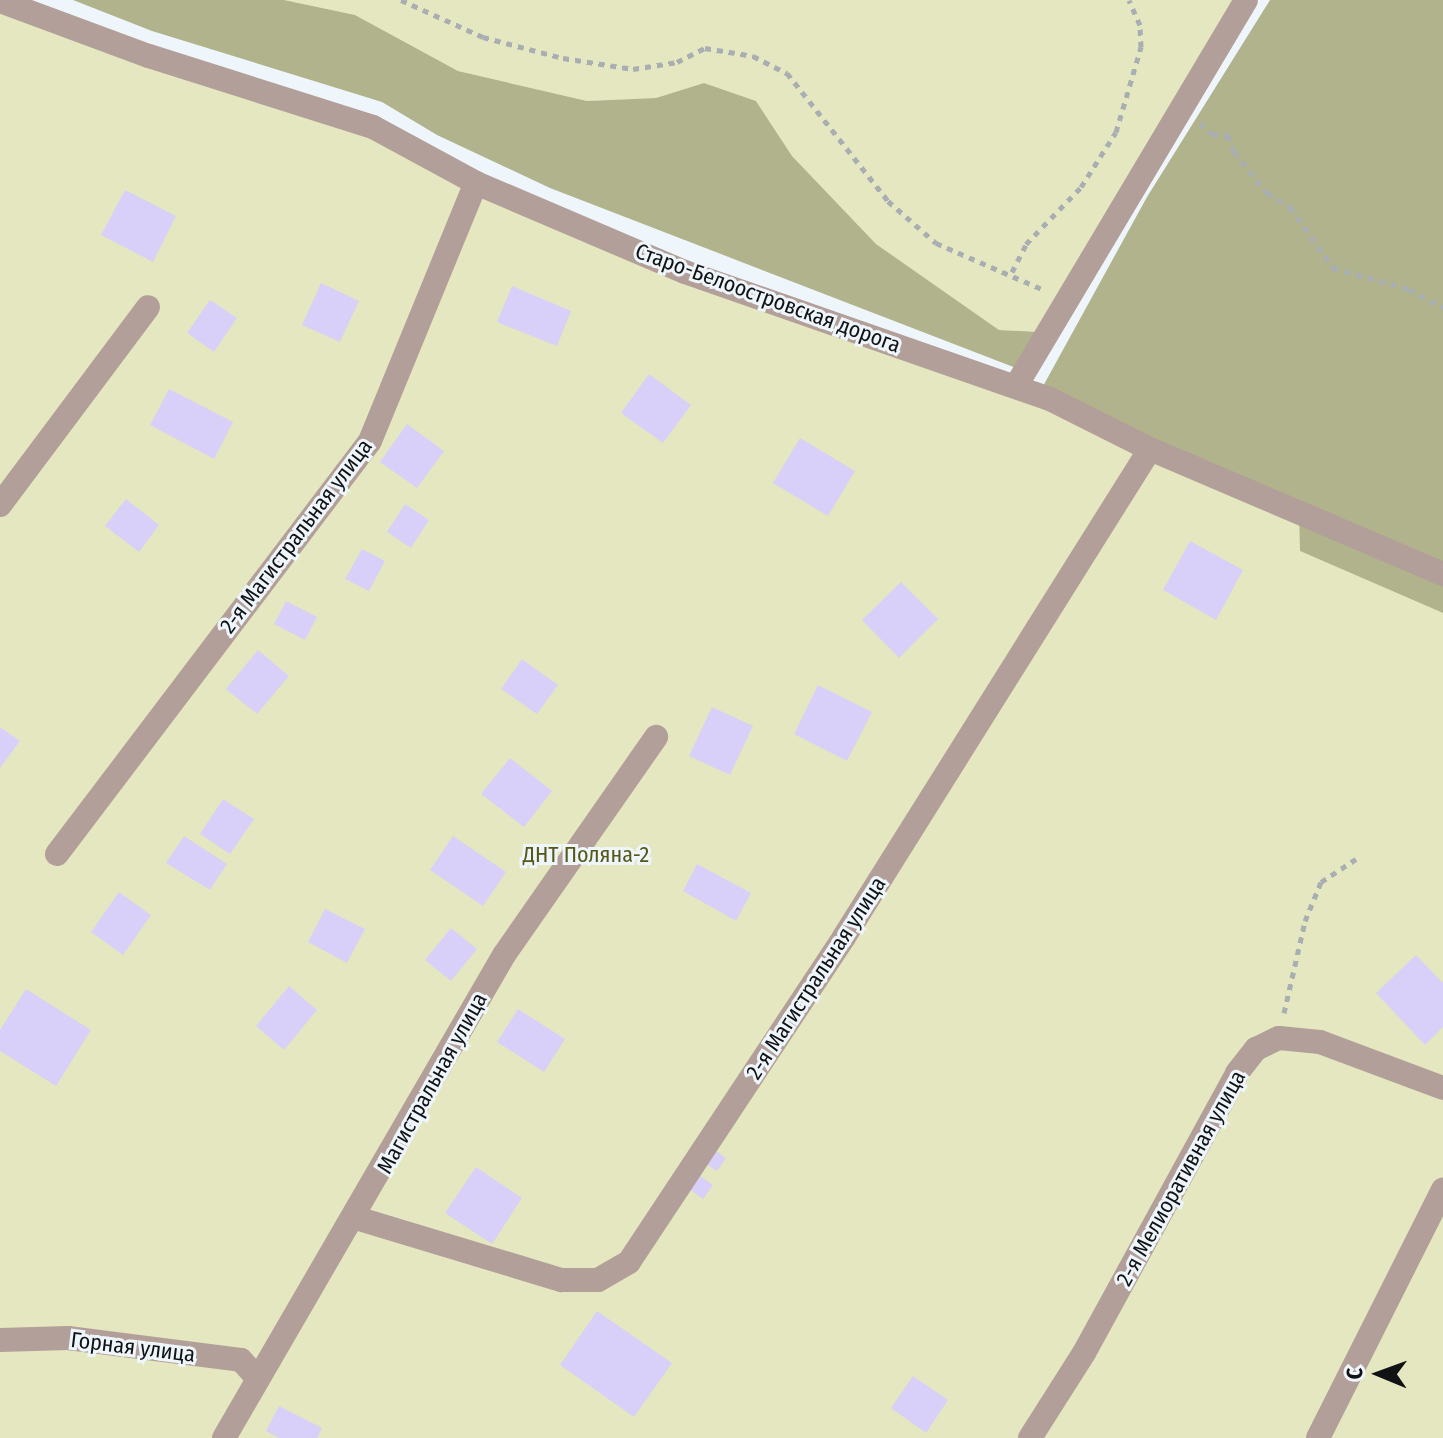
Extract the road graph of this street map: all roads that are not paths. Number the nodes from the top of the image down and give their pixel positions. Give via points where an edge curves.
1 (1246, 0) edge
2 (0, 1) edge
3 (476, 183) junction
4 (148, 307) dead end
5 (1016, 386) junction
6 (1150, 449) junction
7 (0, 505) edge
8 (1443, 574) edge
9 (656, 737) dead end
10 (57, 854) dead end
11 (1443, 1088) edge
12 (1443, 1190) edge
13 (356, 1218) junction
14 (0, 1340) edge
15 (258, 1379) junction
16 (224, 1438) edge
17 (1030, 1438) edge
18 (1318, 1438) edge

1 - 5 street
2 - 3 street, Старо-Белоостровская дорога via 149,56 373,127
3 - 5 street, Старо-Белоостровская дорога via 706,281
3 - 10 street, 2-я Магистральная улица via 370,441
4 - 7 street
5 - 6 street, Старо-Белоостровская дорога
6 - 8 street, Старо-Белоостровская дорога
6 - 13 street, 2-я Магистральная улица via 844,937 629,1262 598,1280 562,1280
9 - 13 street, Магистральная улица via 504,955
11 - 17 street, 2-я Мелиоративная улица via 1320,1042 1279,1038 1256,1049 1237,1073 1084,1353
12 - 18 street
13 - 15 street, Магистральная улица
14 - 15 street, Горная улица via 68,1338 241,1360
15 - 16 street, Магистральная улица

